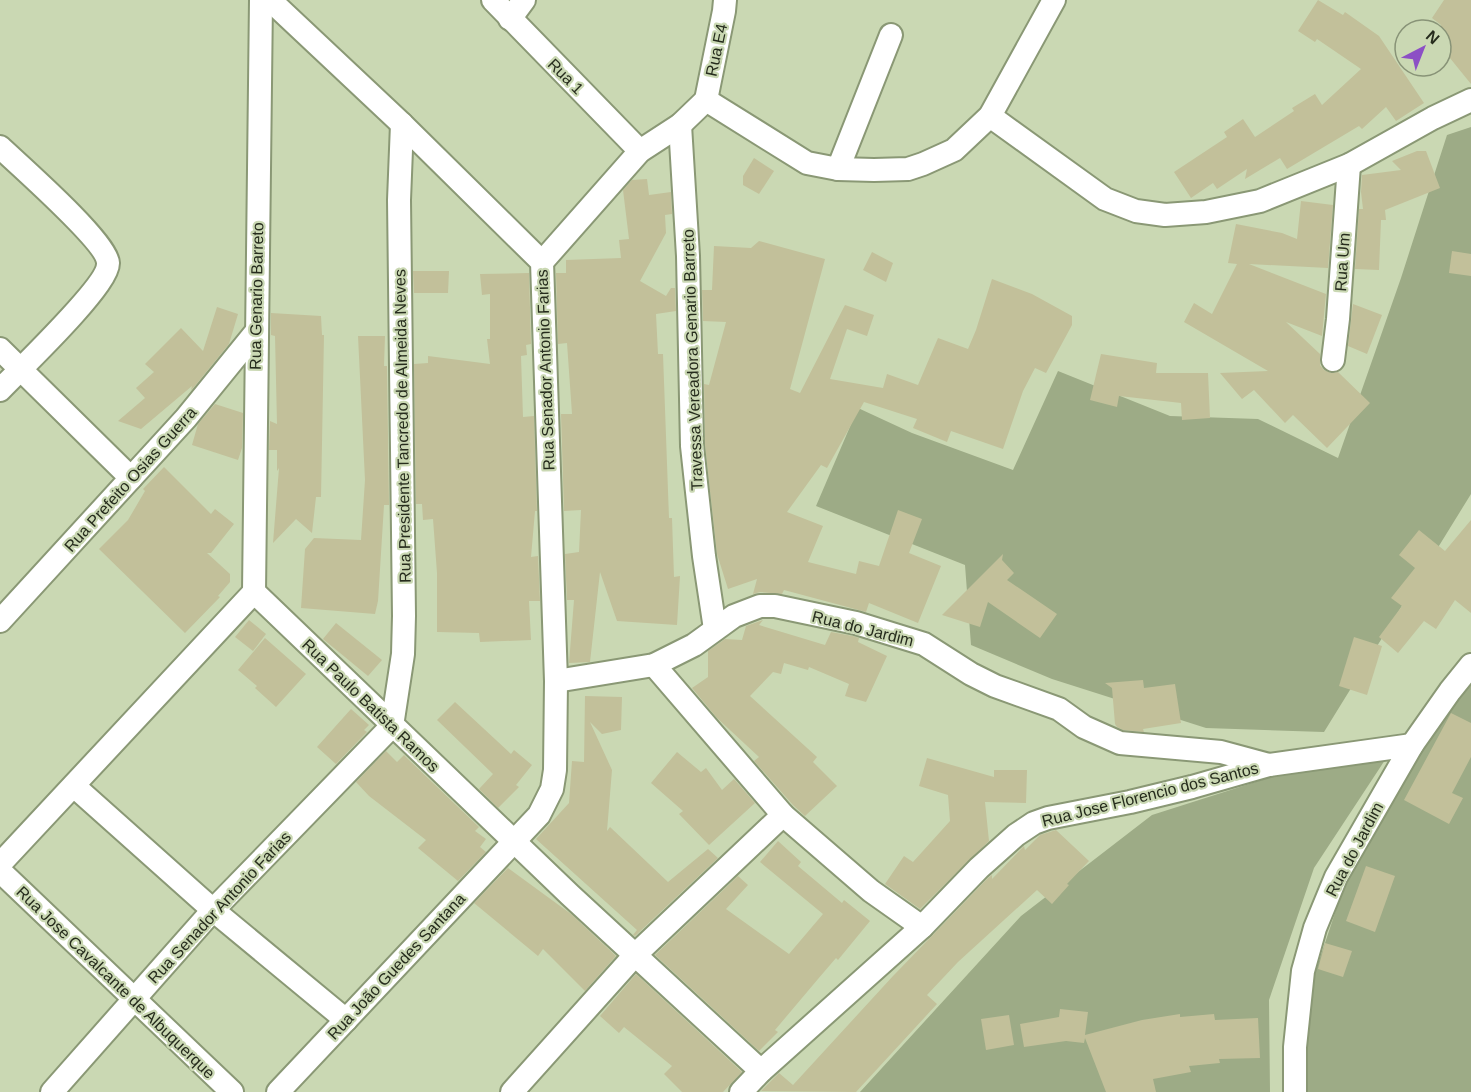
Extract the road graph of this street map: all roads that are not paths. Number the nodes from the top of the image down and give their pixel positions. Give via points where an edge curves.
1 (261, 0) edge
2 (270, 0) edge
3 (493, 0) edge
4 (524, 0) edge
5 (725, 0) edge
6 (1054, 0) edge
7 (510, 19) junction
8 (891, 35) dead end
9 (706, 100) junction
10 (1471, 100) edge
11 (990, 116) junction
12 (402, 124) junction
13 (680, 125) junction
14 (0, 147) edge
15 (640, 151) junction
16 (1349, 165) junction
17 (838, 169) junction
18 (542, 262) junction
19 (256, 332) junction
20 (0, 349) edge
21 (1333, 360) dead end
22 (20, 369) junction
23 (0, 390) edge
24 (131, 478) junction
25 (254, 592) junction
26 (0, 621) edge
27 (715, 629) junction
28 (654, 665) junction
29 (1471, 665) edge
30 (556, 681) junction
31 (392, 726) junction
32 (1412, 745) junction
33 (1269, 765) junction
34 (74, 786) junction
35 (783, 815) junction
36 (513, 840) junction
37 (0, 864) edge
38 (0, 871) edge
39 (213, 910) junction
40 (922, 927) junction
41 (635, 955) junction
42 (134, 999) junction
43 (346, 1020) junction
44 (761, 1071) junction
45 (52, 1092) edge
46 (232, 1092) edge
47 (278, 1092) edge
48 (512, 1092) edge
49 (741, 1092) edge
50 (1295, 1092) edge

1 - 19 street, Rua Genario Barreto
2 - 12 street, Rua Senador Antonio Farias
3 - 7 street, Rua 1
4 - 7 street
5 - 9 street, Rua E4
6 - 11 street
7 - 15 street, Rua 1
8 - 17 street
9 - 13 street
9 - 17 street via 807,162
10 - 16 street
11 - 16 street via 1105,199 1136,211 1165,215 1206,212 1260,201
11 - 17 street via 954,150 923,164 908,169
12 - 18 street, Rua Senador Antonio Farias
12 - 31 street, Rua Presidente Tancredo de Almeida Neves via 399,200 404,616 403,654
13 - 15 street
13 - 27 street, Travessa Vereadora Genario Barreto via 688,256 692,447
14 - 22 street via 88,232 108,262 90,297
15 - 18 street
16 - 21 street, Rua Um
18 - 30 street, Rua Senador Antonio Farias
19 - 24 street, Rua Prefeito Osias Guerra via 194,410
19 - 25 street, Rua Genario Barreto
20 - 22 street
22 - 23 street
22 - 24 street
24 - 26 street, Rua Prefeito Osias Guerra
25 - 31 street, Rua Paulo Batista Ramos
25 - 34 street
27 - 28 street, Rua do Jardim via 694,645
27 - 33 street, Rua do Jardim via 760,606 856,623 924,644 971,674 1059,709 1084,728 1119,742 1221,752
28 - 30 street, Rua do Jardim
28 - 35 street
29 - 32 street, Rua do Jardim
30 - 36 street, Rua Senador Antonio Farias via 552,789 539,814
31 - 36 street, Rua Paulo Batista Ramos
31 - 39 street, Rua Senador Antonio Farias
32 - 33 street, Rua Jose Florencio dos Santos
32 - 50 street, Rua do Jardim via 1336,877 1315,928 1303,971
33 - 40 street, Rua Jose Florencio dos Santos via 1034,823 979,868
34 - 37 street
34 - 39 street
35 - 40 street via 871,891
35 - 41 street
36 - 41 street, Rua Paulo Batista Ramos
36 - 43 street, Rua João Guedes Santana
38 - 42 street, Rua Jose Cavalcante de Albuquerque
39 - 42 street, Rua Senador Antonio Farias
39 - 43 street
40 - 44 street, Rua Jose Florencio dos Santos
41 - 44 street, Rua Paulo Batista Ramos
41 - 48 street
42 - 45 street, Rua Senador Antonio Farias
42 - 46 street, Rua Jose Cavalcante de Albuquerque
43 - 47 street, Rua João Guedes Santana
44 - 49 street, Rua Jose Florencio dos Santos

